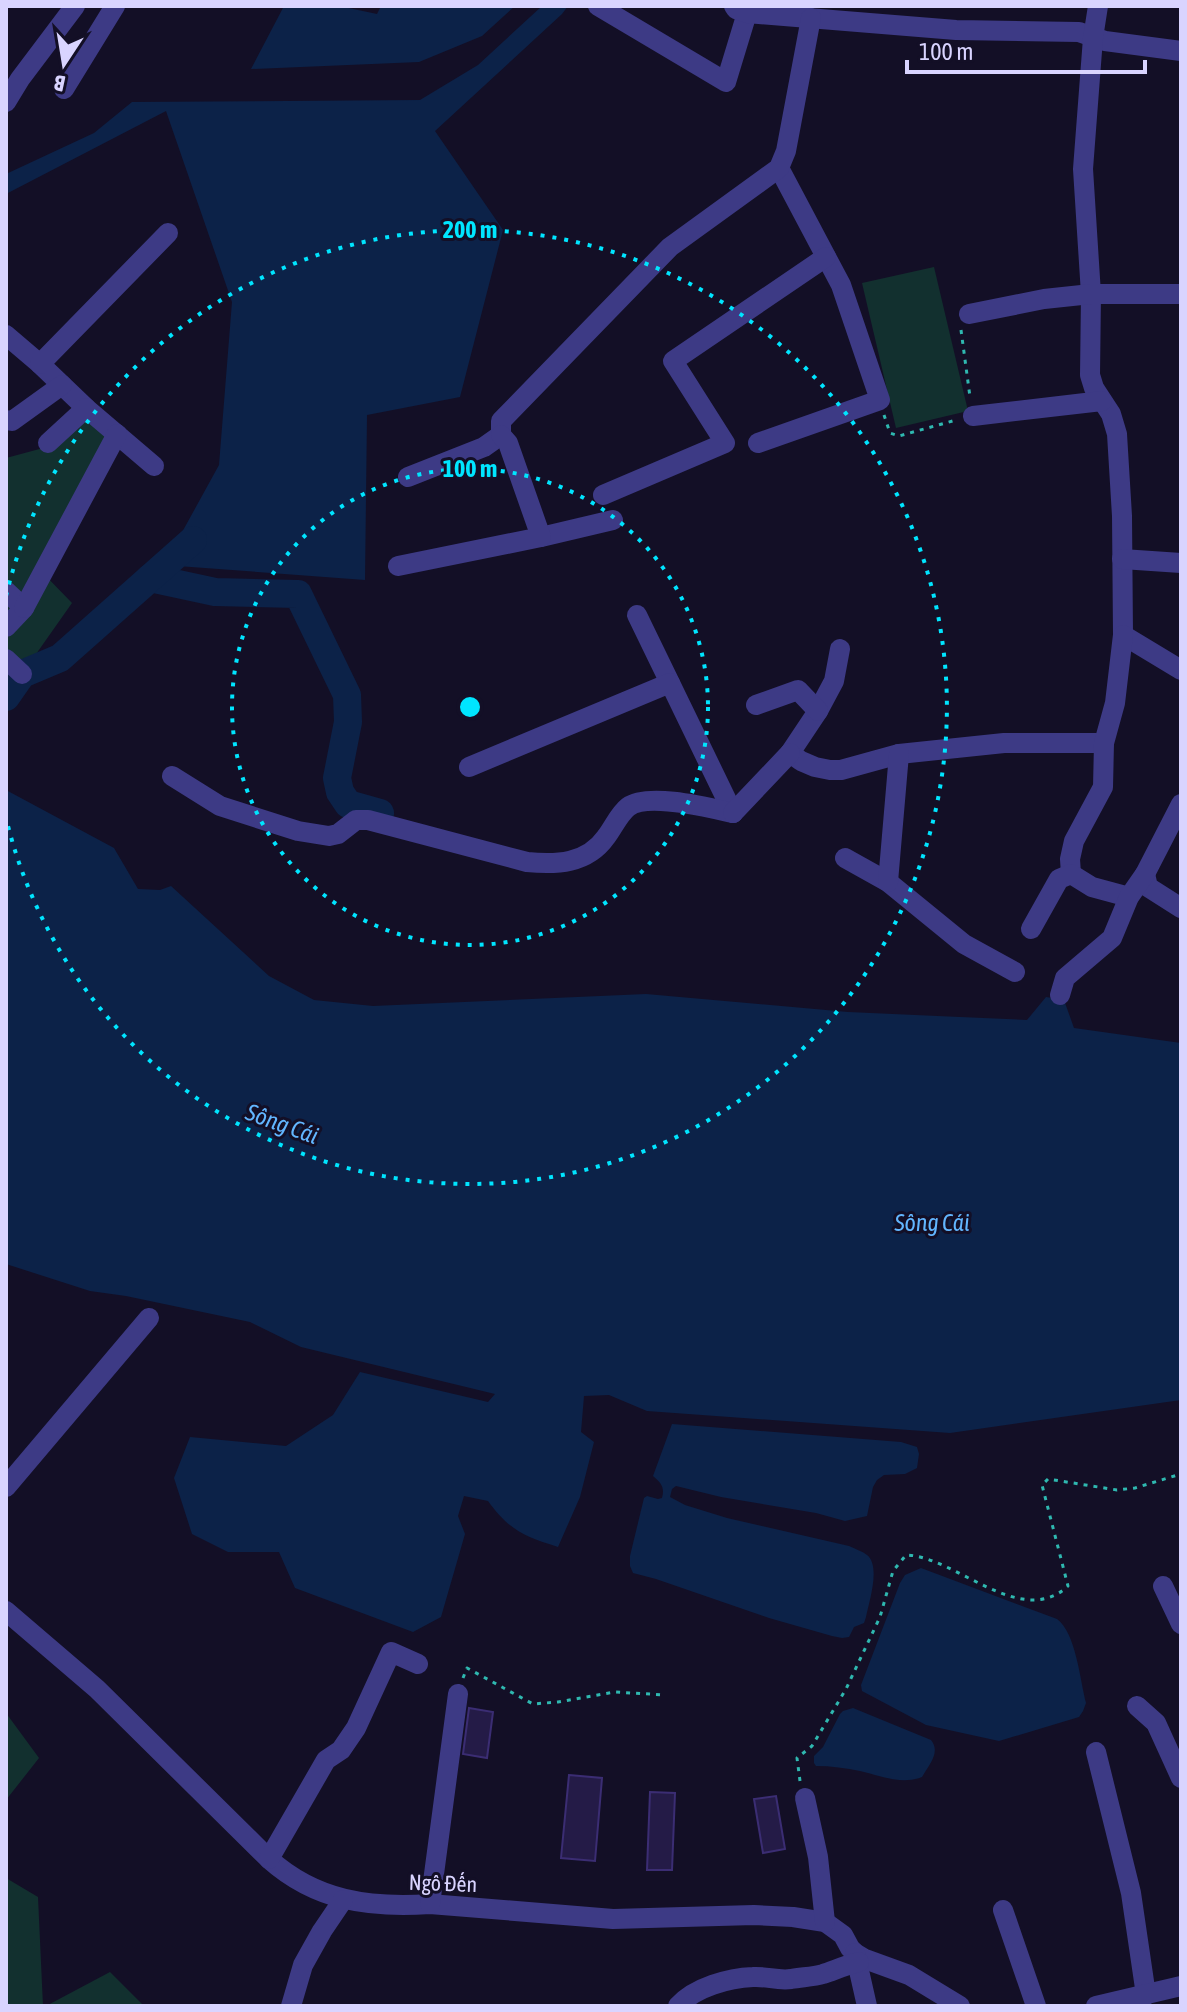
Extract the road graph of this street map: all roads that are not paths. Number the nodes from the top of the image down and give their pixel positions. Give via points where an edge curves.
1 (75, 6) edge
2 (115, 6) edge
3 (598, 6) edge
4 (1098, 6) edge
5 (740, 9) edge
6 (811, 18) junction
7 (1093, 38) junction
8 (1181, 51) edge
9 (64, 89) dead end
10 (6, 102) edge
11 (779, 168) junction
12 (168, 233) dead end
13 (826, 257) junction
14 (1091, 294) junction
15 (1181, 294) edge
16 (969, 314) road end
17 (6, 335) edge
18 (40, 364) junction
19 (62, 385) junction
20 (1102, 401) junction
21 (86, 408) junction
22 (973, 416) road end
23 (6, 420) edge
24 (117, 434) junction
25 (501, 435) junction
26 (48, 443) dead end
27 (758, 443) dead end
28 (154, 466) dead end
29 (408, 477) dead end
30 (603, 495) dead end
31 (613, 520) dead end
32 (541, 537) junction
33 (1122, 559) junction
34 (1181, 563) edge
35 (398, 566) dead end
36 (6, 591) edge
37 (24, 608) junction
38 (637, 615) dead end
39 (6, 627) edge
40 (1123, 635) junction
41 (840, 649) dead end
42 (6, 659) edge
43 (1181, 670) edge
44 (22, 674) dead end
45 (670, 683) junction
46 (756, 705) dead end
47 (818, 711) junction
48 (1104, 743) junction
49 (790, 753) junction
50 (899, 754) junction
51 (469, 767) dead end
52 (172, 776) dead end
53 (1181, 804) edge
54 (733, 813) junction
55 (845, 858) dead end
56 (1071, 874) junction
57 (1145, 874) junction
58 (888, 882) junction
59 (1129, 897) junction
60 (1181, 908) edge
61 (1031, 929) dead end
62 (1015, 972) dead end
63 (1060, 995) dead end
64 (149, 1318) dead end
65 (6, 1487) edge
66 (1163, 1586) dead end
67 (6, 1611) edge
68 (1181, 1624) edge
69 (418, 1664) dead end
70 (458, 1694) road end
71 (1137, 1706) dead end
72 (1096, 1752) dead end
73 (1181, 1778) edge
74 (805, 1798) road end
75 (269, 1859) junction
76 (343, 1900) junction
77 (430, 1904) junction
78 (1003, 1910) dead end
79 (825, 1922) junction
80 (857, 1957) junction
81 (1181, 1986) edge
82 (1146, 1995) junction
83 (291, 2006) edge
84 (678, 2006) edge
85 (867, 2006) edge
86 (960, 2006) edge
87 (1036, 2006) edge
88 (1096, 2006) edge

1 - 10 street
2 - 9 street
3 - 5 street via 726,82
4 - 7 street
5 - 6 street
6 - 7 street via 956,30 1079,32
6 - 11 street
7 - 8 street
7 - 14 street via 1083,169
11 - 13 street
11 - 25 street via 670,247 501,421
12 - 18 street
13 - 27 street via 841,285 880,400
13 - 30 street via 673,361 725,443
14 - 15 street
14 - 16 street
14 - 20 street via 1090,375
17 - 18 street
18 - 19 street
19 - 21 street
19 - 23 street via 12,421
20 - 22 street
20 - 33 street via 1117,434
21 - 24 street
21 - 26 street
24 - 28 street
24 - 37 street
25 - 29 street
25 - 32 street
31 - 32 street
32 - 35 street
33 - 34 street
33 - 40 street
36 - 37 street
37 - 39 street
38 - 45 street
40 - 43 street
40 - 48 street
41 - 47 street via 834,681
42 - 44 street
45 - 51 street
45 - 54 street
46 - 47 street via 798,690
47 - 49 street
48 - 50 street via 1004,743
48 - 56 street via 1103,787 1074,841
49 - 50 street via 815,767 841,770
49 - 54 street
50 - 58 street
52 - 54 street via 220,806 298,831 329,836 356,820 368,820 551,865 596,848 629,806 642,802 685,803
53 - 57 street
55 - 58 street
56 - 59 street via 1092,887
56 - 61 street via 1059,879
57 - 59 street
57 - 60 street via 1148,887
58 - 62 street via 964,944
59 - 63 street via 1112,938 1065,978
64 - 65 street
66 - 68 street
67 - 75 street, Ngô Đến via 97,1689
69 - 75 street via 391,1652 356,1728 341,1750 326,1760
70 - 77 street
71 - 73 street via 1156,1723
72 - 82 street via 1131,1893
74 - 79 street
75 - 76 street, Ngô Đến via 304,1885
76 - 77 street, Ngô Đến
76 - 83 street via 303,1965
77 - 79 street, Ngô Đến via 613,1919 754,1915
78 - 87 street
79 - 80 street via 843,1935
80 - 84 street via 822,1974 737,1979 693,1994
80 - 85 street
80 - 86 street via 909,1975
81 - 82 street
82 - 88 street

